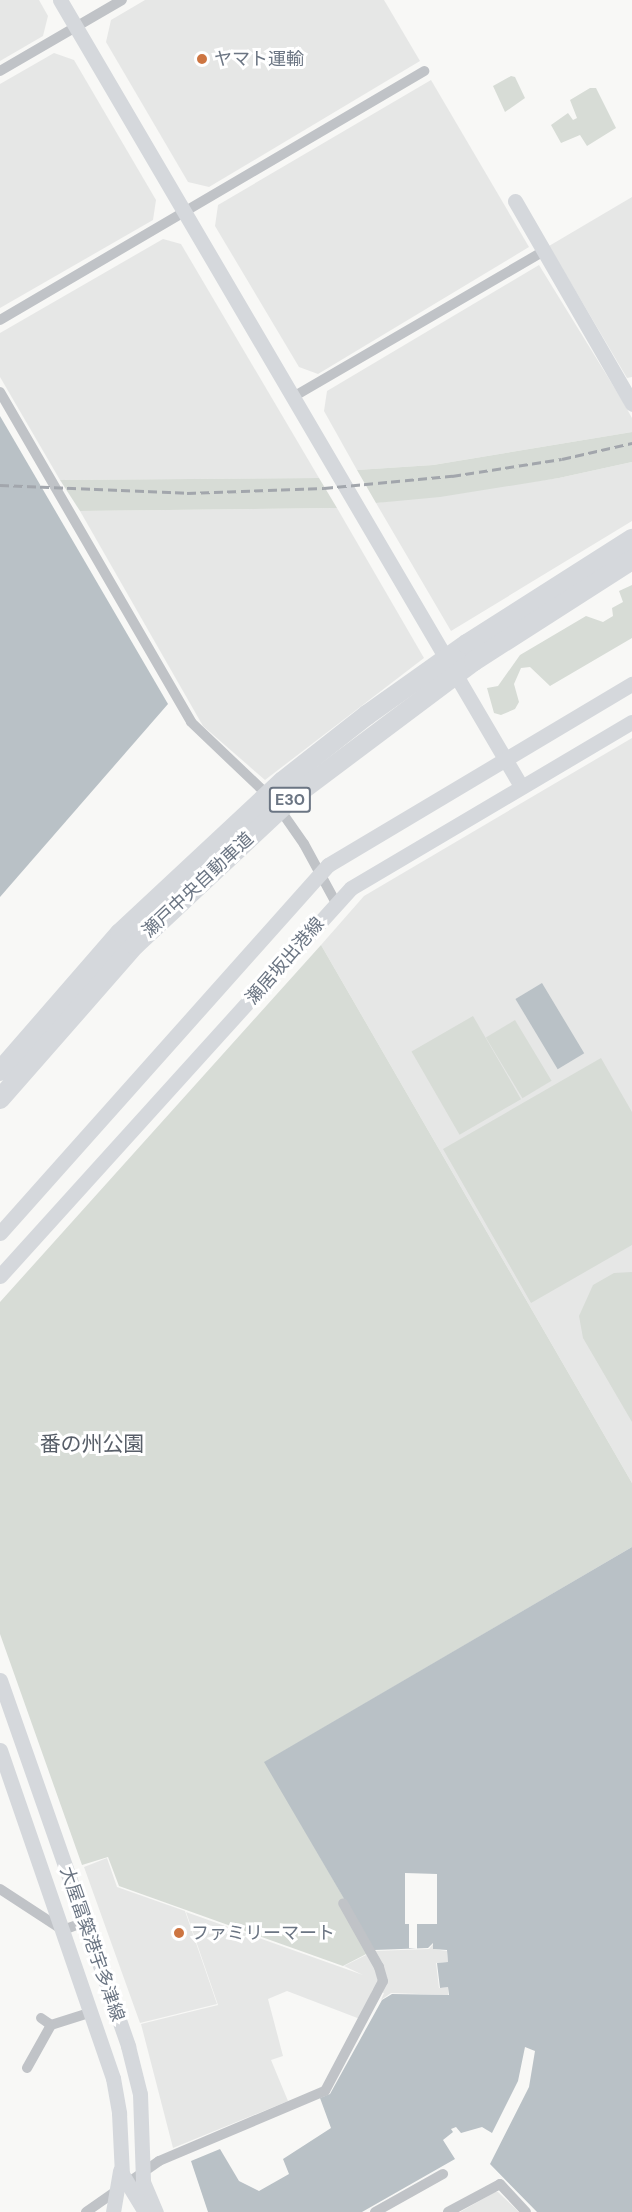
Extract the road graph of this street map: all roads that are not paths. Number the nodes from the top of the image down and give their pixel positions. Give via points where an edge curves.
1 (60, 0) edge
2 (122, 0) edge
3 (76, 27) junction
4 (0, 71) edge
5 (424, 71) dead end
6 (515, 201) dead end
7 (184, 213) junction
8 (544, 251) junction
9 (0, 320) edge
10 (0, 392) edge
11 (293, 397) junction
12 (632, 404) edge
13 (632, 539) edge
14 (632, 560) edge
15 (632, 684) edge
16 (632, 722) edge
17 (504, 759) junction
18 (521, 786) junction
19 (320, 873) junction
20 (336, 903) junction
21 (0, 1071) edge
22 (0, 1099) edge
23 (0, 1233) edge
24 (0, 1276) edge
25 (0, 1680) edge
26 (0, 1750) edge
27 (0, 1889) edge
28 (343, 1903) dead end
29 (85, 1922) junction
30 (63, 1930) junction
31 (92, 2012) junction
32 (41, 2018) dead end
33 (51, 2025) junction
34 (27, 2068) dead end
35 (142, 2170) junction
36 (442, 2174) dead end
37 (121, 2185) junction
38 (140, 2209) edge
39 (86, 2212) edge
40 (113, 2212) edge
41 (156, 2212) edge
42 (375, 2212) edge
43 (448, 2212) edge
44 (526, 2212) edge

1 - 3 main road
2 - 3 street
3 - 4 street
3 - 7 main road
5 - 7 street
6 - 8 main road
7 - 9 street
7 - 11 main road
8 - 11 street
8 - 12 main road
10 - 19 street via 191,722 274,801
11 - 17 main road
13 - 21 highway, 瀬戸中央自動車道 / E30 via 466,644 283,781 120,933
14 - 22 highway, 瀬戸中央自動車道 / E30 via 474,661 294,796 135,945
15 - 17 main road, 瀬居坂出港線
16 - 18 main road, 瀬居坂出港線
17 - 18 main road
17 - 19 main road, 瀬居坂出港線 via 352,847
18 - 20 main road, 瀬居坂出港線 via 368,875
19 - 20 street
19 - 23 main road, 瀬居坂出港線
20 - 24 main road, 瀬居坂出港線
25 - 29 main road, 大屋冨築港宇多津線
26 - 30 main road, 大屋冨築港宇多津線
27 - 30 street
28 - 35 street via 383,1981 325,2091
29 - 30 street
29 - 35 main road, 大屋冨築港宇多津線 via 134,2069 142,2121
30 - 31 main road, 大屋冨築港宇多津線
31 - 33 street
31 - 37 main road, 大屋冨築港宇多津線 via 117,2096
32 - 33 street
33 - 34 street
35 - 37 street
35 - 38 main road
35 - 41 main road, 大屋冨築港宇多津線 via 147,2199
36 - 42 street
37 - 38 main road
37 - 39 street
37 - 40 main road
43 - 44 street via 500,2184

